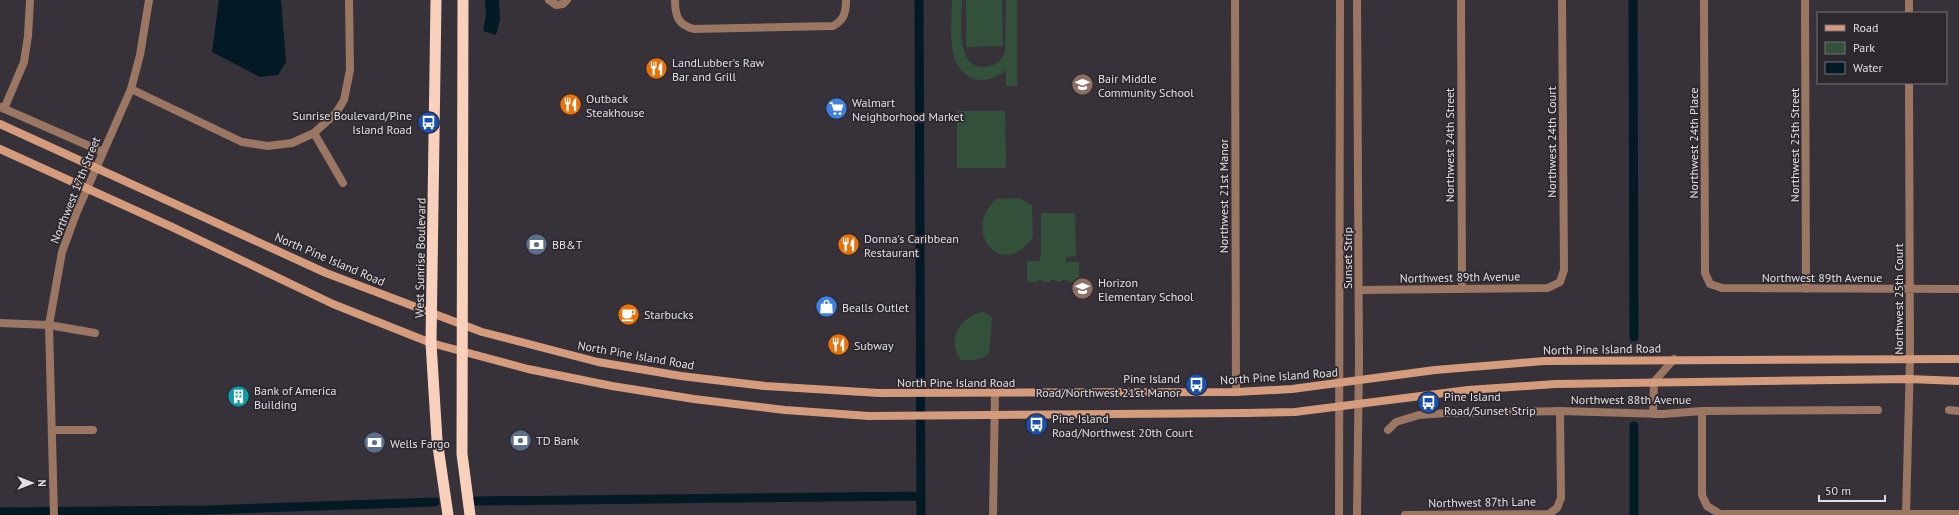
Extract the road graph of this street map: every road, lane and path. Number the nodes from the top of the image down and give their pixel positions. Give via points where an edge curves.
1 (30, 0) edge
2 (149, 0) edge
3 (349, 0) edge
4 (436, 0) edge
5 (462, 0) edge
6 (549, 0) edge
7 (567, 0) edge
8 (675, 0) edge
9 (846, 0) edge
10 (1235, 0) edge
11 (1340, 0) edge
12 (1357, 0) edge
13 (1461, 0) edge
14 (1562, 0) edge
15 (1704, 0) edge
16 (1805, 0) edge
17 (1909, 0) edge
18 (1909, 12) edge
19 (1909, 84) edge
20 (131, 88) junction
21 (2, 108) edge
22 (0, 124) edge
23 (314, 133) junction
24 (0, 149) edge
25 (103, 152) junction
26 (96, 168) junction
27 (343, 183) dead end
28 (87, 189) junction
29 (1560, 282) joint
30 (1710, 284) joint
31 (1462, 289) junction
32 (1806, 289) junction
33 (1910, 289) junction
34 (1959, 289) edge
35 (1359, 290) junction
36 (432, 314) junction
37 (0, 323) edge
38 (49, 325) junction
39 (461, 325) junction
40 (95, 333) dead end
41 (432, 342) junction
42 (461, 352) junction
43 (1674, 359) junction
44 (1910, 359) junction
45 (1959, 359) edge
46 (1909, 379) junction
47 (1959, 380) edge
48 (1359, 381) junction
49 (1654, 382) junction
50 (1340, 383) junction
51 (1236, 392) junction
52 (995, 394) junction
53 (1359, 405) junction
54 (1340, 407) junction
55 (1878, 410) dead end
56 (1949, 410) dead end
57 (1560, 411) junction
58 (1702, 411) junction
59 (1959, 411) edge
60 (1653, 414) junction
61 (995, 415) junction
62 (52, 430) junction
63 (93, 430) dead end
64 (1388, 430) dead end
65 (1906, 514) edge
66 (1959, 514) edge
67 (54, 515) edge
68 (448, 515) edge
69 (470, 515) edge
70 (993, 515) edge
71 (1338, 515) edge
72 (1358, 515) edge
73 (1405, 515) edge

1 - 21 street via 24,62
2 - 20 street, Northwest 17th Street via 140,55
3 - 23 street via 350,70 344,100 336,113
4 - 36 highway, West Sunrise Boulevard
5 - 39 highway
6 - 7 street via 556,5
8 - 9 street via 675,13 678,19 682,25 694,29 833,26 842,20
10 - 51 street, Northwest 21st Manor
11 - 50 street, Sunset Strip
12 - 35 street, Sunset Strip
13 - 31 street, Northwest 24th Street
14 - 29 street, Northwest 24th Court via 1564,270
15 - 30 street, Northwest 24th Place via 1705,273
16 - 32 street, Northwest 25th Street
17 - 18 street
19 - 33 street, Northwest 25th Court
20 - 23 street via 242,142 268,146 292,143
20 - 25 street, Northwest 17th Street
21 - 25 street
22 - 26 main road, North Pine Island Road
23 - 27 street
24 - 28 main road
25 - 26 street, Northwest 17th Street
26 - 28 street, Northwest 17th Street
26 - 36 main road, North Pine Island Road via 326,272
28 - 38 street, Northwest 17th Street via 62,252
28 - 41 main road via 333,304
29 - 31 street, Northwest 89th Avenue via 1548,288
30 - 32 street, Northwest 89th Avenue via 1722,288
31 - 35 street, Northwest 89th Avenue
32 - 33 street, Northwest 89th Avenue
33 - 34 street, Northwest 89th Avenue
33 - 44 street, Northwest 25th Court
35 - 48 street, Sunset Strip
36 - 39 main road, North Pine Island Road
36 - 41 highway, West Sunrise Boulevard
37 - 38 street
38 - 40 street
38 - 62 street, Northwest 17th Street
39 - 42 highway
39 - 52 main road, North Pine Island Road via 518,343 598,362 681,376 854,393
41 - 42 main road
41 - 68 highway, West Sunrise Boulevard via 438,440
42 - 61 main road via 605,385 694,400 869,416
42 - 69 highway via 462,454
43 - 44 main road, North Pine Island Road
43 - 48 main road, North Pine Island Road via 1544,362 1435,370
43 - 49 street
44 - 45 main road, North Pine Island Road
44 - 46 street, Northwest 25th Court
46 - 47 main road
46 - 49 main road
46 - 65 street, Northwest 25th Court
48 - 50 main road, North Pine Island Road
48 - 53 street, Sunset Strip
49 - 53 main road via 1555,384 1468,390
49 - 60 street
50 - 51 main road, North Pine Island Road
50 - 54 street, Sunset Strip
51 - 52 main road, North Pine Island Road
52 - 61 street
53 - 54 main road
53 - 72 street, Sunset Strip
54 - 61 main road via 1259,413
54 - 71 street, Sunset Strip
55 - 58 street, Northwest 88th Avenue
56 - 59 street
57 - 60 street, Northwest 88th Avenue
57 - 64 street, Northwest 88th Avenue via 1419,415 1396,422
57 - 73 street, Northwest 87th Lane via 1561,498 1557,508 1549,514
58 - 60 street, Northwest 88th Avenue
58 - 65 street via 1702,494 1707,506 1720,514
61 - 70 street
62 - 63 street
62 - 67 street, Northwest 17th Street
65 - 66 street

